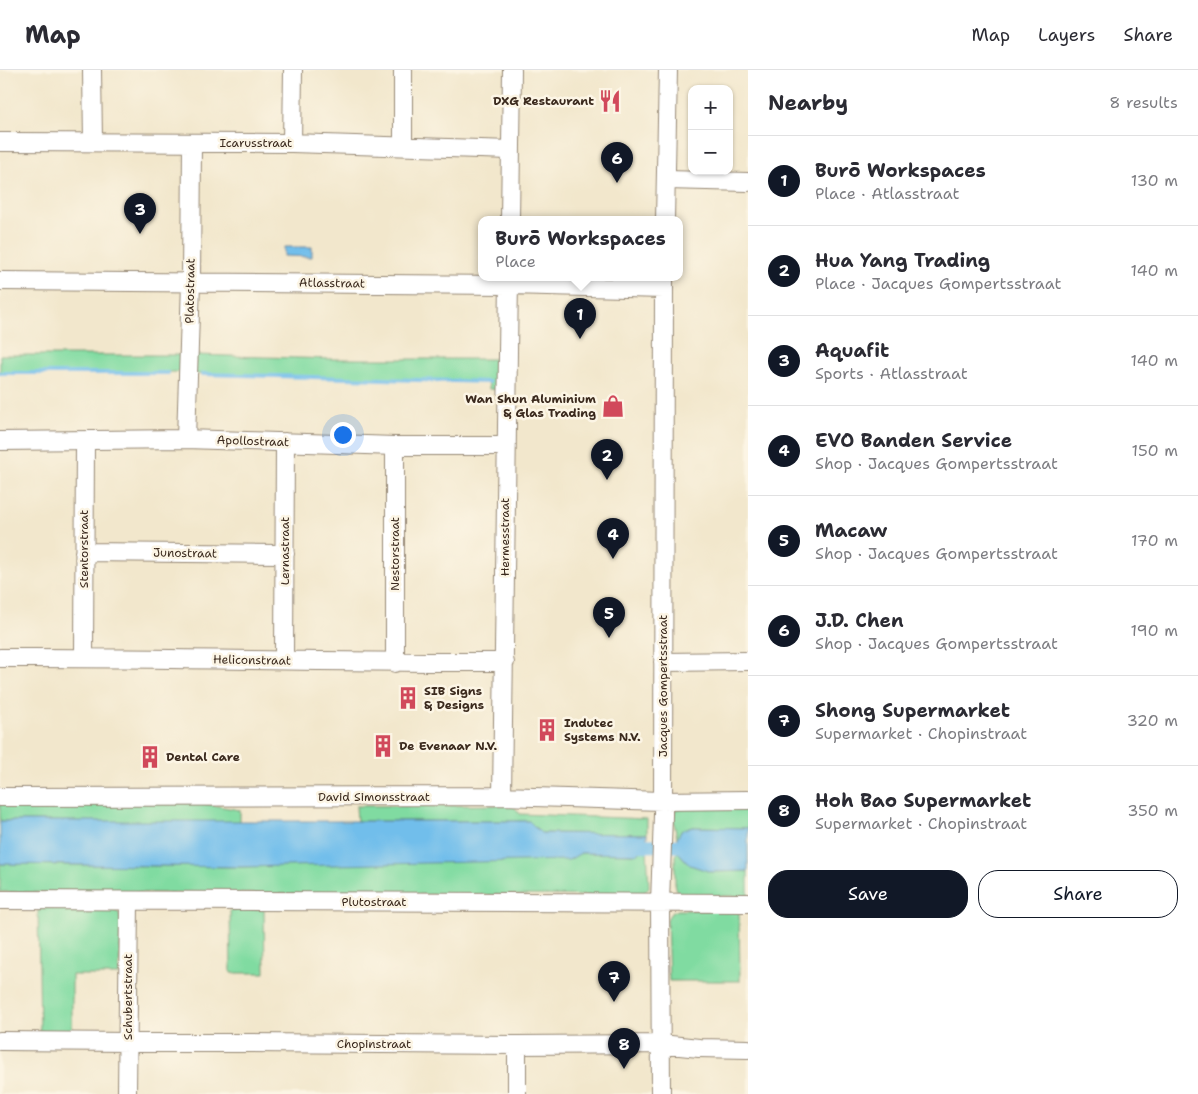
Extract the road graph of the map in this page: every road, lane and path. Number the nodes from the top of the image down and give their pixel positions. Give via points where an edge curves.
1 (92, 70) edge
2 (293, 70) edge
3 (403, 70) edge
4 (512, 70) edge
5 (668, 70) edge
6 (0, 142) edge
7 (93, 142) junction
8 (192, 143) junction
9 (292, 143) junction
10 (403, 146) junction
11 (511, 150) junction
12 (666, 180) junction
13 (748, 182) edge
14 (510, 216) edge
15 (665, 216) edge
16 (0, 281) edge
17 (509, 281) edge
18 (191, 282) junction
19 (664, 284) edge
20 (186, 439) junction
21 (0, 441) edge
22 (86, 441) junction
23 (285, 442) junction
24 (395, 446) junction
25 (506, 446) junction
26 (84, 552) junction
27 (285, 554) junction
28 (0, 658) edge
29 (84, 658) junction
30 (284, 660) junction
31 (748, 661) edge
32 (505, 662) junction
33 (663, 662) junction
34 (395, 663) junction
35 (502, 796) junction
36 (0, 797) edge
37 (748, 800) edge
38 (662, 808) junction
39 (660, 895) junction
40 (0, 900) edge
41 (129, 901) junction
42 (748, 904) edge
43 (0, 1041) edge
44 (128, 1042) junction
45 (661, 1044) junction
46 (517, 1045) junction
47 (748, 1049) edge
48 (127, 1094) edge
49 (517, 1094) edge
50 (661, 1094) edge

1 - 7 street
2 - 9 street
3 - 10 street
4 - 11 street
5 - 12 street
6 - 7 street, Icarusstraat
7 - 8 street, Icarusstraat
8 - 9 street, Icarusstraat
8 - 18 street, Platostraat
9 - 10 street, Icarusstraat
10 - 11 street, Icarusstraat
11 - 14 street
12 - 13 street
12 - 15 street
16 - 18 street, Atlasstraat
17 - 18 street, Atlasstraat
17 - 19 street, Atlasstraat
17 - 25 street, Hermesstraat
18 - 20 street, Platostraat
19 - 33 street, Jacques Gompertsstraat
20 - 22 street, Apollostraat
20 - 23 street, Apollostraat
21 - 22 street, Apollostraat
22 - 26 street, Stentorstraat
23 - 24 street, Apollostraat
23 - 27 street, Lernastraat
24 - 25 street, Apollostraat
24 - 34 street, Nestorstraat
25 - 32 street, Hermesstraat
26 - 27 street, Junostraat
26 - 29 street, Stentorstraat
27 - 30 street, Lernastraat
28 - 29 street, Heliconstraat
29 - 30 street, Heliconstraat
30 - 34 street, Heliconstraat
31 - 33 street
32 - 34 street, Heliconstraat
32 - 35 street, Hermesstraat
33 - 38 street, Jacques Gompertsstraat
35 - 36 street, David Simonsstraat
35 - 38 street, David Simonsstraat
37 - 38 street, David Simonsstraat
38 - 39 street, Jacques Gompertsstraat
39 - 41 street, Plutostraat
39 - 42 street, Plutostraat
39 - 45 street, Jacques Gompertsstraat
40 - 41 street, Plutostraat
41 - 44 street, Schubertstraat
43 - 44 street, Chopinstraat
44 - 46 street, Chopinstraat
44 - 48 street, Schubertstraat
45 - 46 street, Chopinstraat
45 - 47 street, Chopinstraat
45 - 50 street, Jacques Gompertsstraat
46 - 49 street

